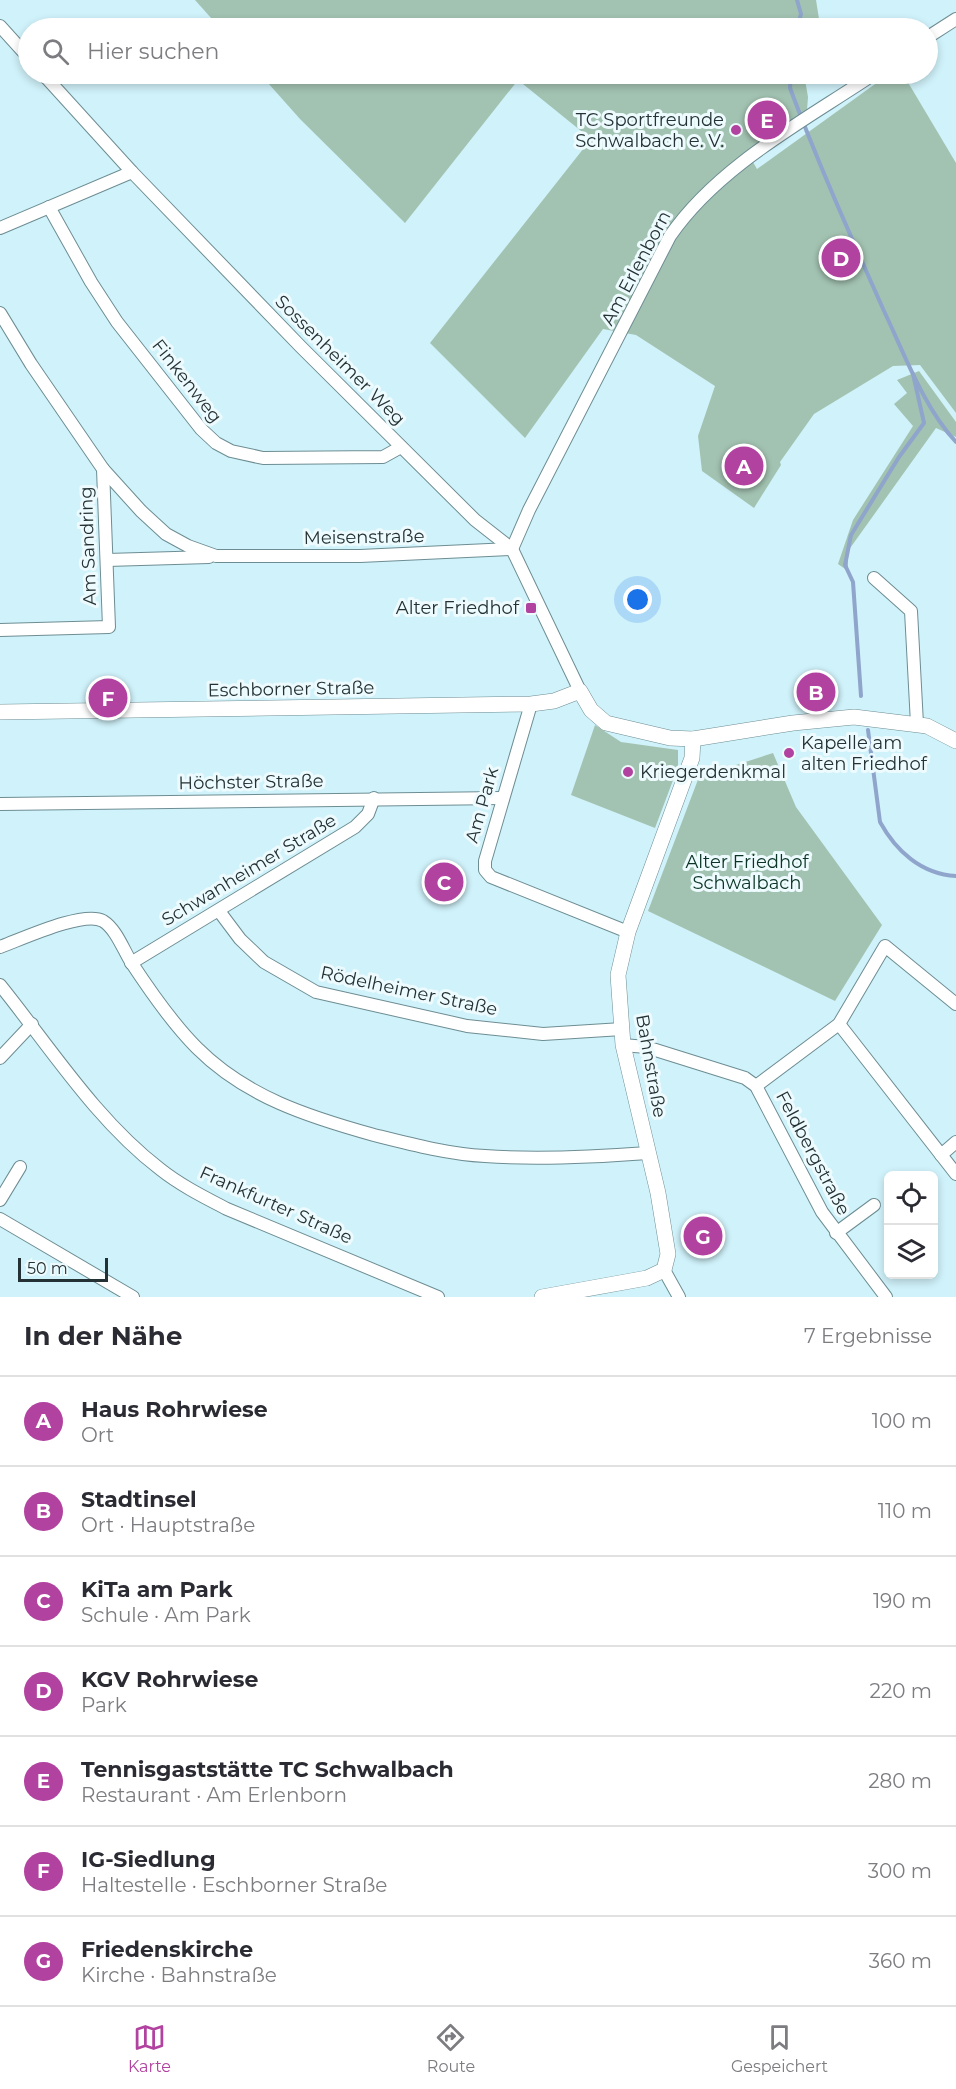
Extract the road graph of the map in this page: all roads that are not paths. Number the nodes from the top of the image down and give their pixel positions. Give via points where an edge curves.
1 (956, 19) edge
2 (0, 26) edge
3 (938, 30) edge
4 (18, 46) edge
5 (52, 84) edge
6 (859, 84) edge
7 (132, 172) junction
8 (49, 207) junction
9 (0, 228) edge
10 (0, 313) edge
11 (401, 447) junction
12 (103, 469) junction
13 (512, 549) junction
14 (216, 556) junction
15 (107, 560) junction
16 (874, 579) dead end
17 (0, 630) edge
18 (580, 691) junction
19 (531, 704) junction
20 (0, 712) edge
21 (917, 724) junction
22 (954, 737) edge
23 (693, 739) junction
24 (374, 798) junction
25 (503, 798) junction
26 (0, 804) edge
27 (219, 911) junction
28 (628, 932) junction
29 (0, 947) edge
30 (131, 963) junction
31 (0, 985) edge
32 (956, 1004) edge
33 (32, 1024) junction
34 (838, 1024) junction
35 (623, 1037) junction
36 (0, 1058) edge
37 (756, 1086) junction
38 (956, 1142) edge
39 (648, 1153) junction
40 (941, 1155) junction
41 (20, 1167) dead end
42 (956, 1174) edge
43 (0, 1200) edge
44 (874, 1205) dead end
45 (0, 1219) edge
46 (836, 1233) junction
47 (664, 1270) junction
48 (133, 1297) edge
49 (438, 1297) edge
50 (542, 1297) edge
51 (679, 1297) edge
52 (886, 1297) edge

1 - 3 street
2 - 4 street
5 - 7 street, Sossenheimer Weg
6 - 13 street, Am Erlenborn via 716,183 689,208 670,236
7 - 8 street
7 - 11 street, Sossenheimer Weg
8 - 9 street
8 - 11 street, Finkenweg via 117,322 216,443 240,454 263,458 374,458
10 - 12 street, Am Sandring
11 - 13 street, Sossenheimer Weg via 489,533
12 - 14 street, Meisenstraße via 166,534
12 - 15 street, Am Sandring
13 - 14 street, Meisenstraße via 360,556
13 - 18 street, Sossenheimer Weg
14 - 15 street, Meisenstraße
15 - 17 street, Am Sandring via 109,627
16 - 21 street via 911,611
18 - 19 street, Eschborner Straße via 554,702
18 - 23 street via 591,710 616,728
19 - 20 street, Eschborner Straße
19 - 25 street, Am Park
21 - 22 street
21 - 23 street via 854,717
23 - 28 street, Bahnstraße via 692,758
24 - 25 street, Höchster Straße
24 - 26 street, Höchster Straße
24 - 27 street, Schwanheimer Straße via 368,814 355,827
25 - 28 street, Am Park via 485,861 484,870 490,877
27 - 30 street, Schwanheimer Straße
27 - 35 street, Rödelheimer Straße via 264,962 316,992 467,1026
28 - 35 street, Bahnstraße via 618,975
29 - 30 street via 95,918 110,926
30 - 39 street via 197,1048 264,1097 302,1114 400,1142 483,1156
31 - 33 street, Frankfurter Straße
32 - 34 street via 885,946
33 - 36 street
33 - 49 street, Frankfurter Straße via 103,1114 160,1170 227,1209
34 - 37 street
34 - 40 street
35 - 37 street, Feldbergstraße via 745,1078
35 - 39 street, Bahnstraße
37 - 46 street, Feldbergstraße
38 - 40 street
39 - 47 street, Bahnstraße via 668,1254
40 - 42 street
41 - 43 street
44 - 46 street, Feldbergstraße
45 - 48 street
46 - 52 street, Feldbergstraße
47 - 50 street via 647,1278
47 - 51 street

